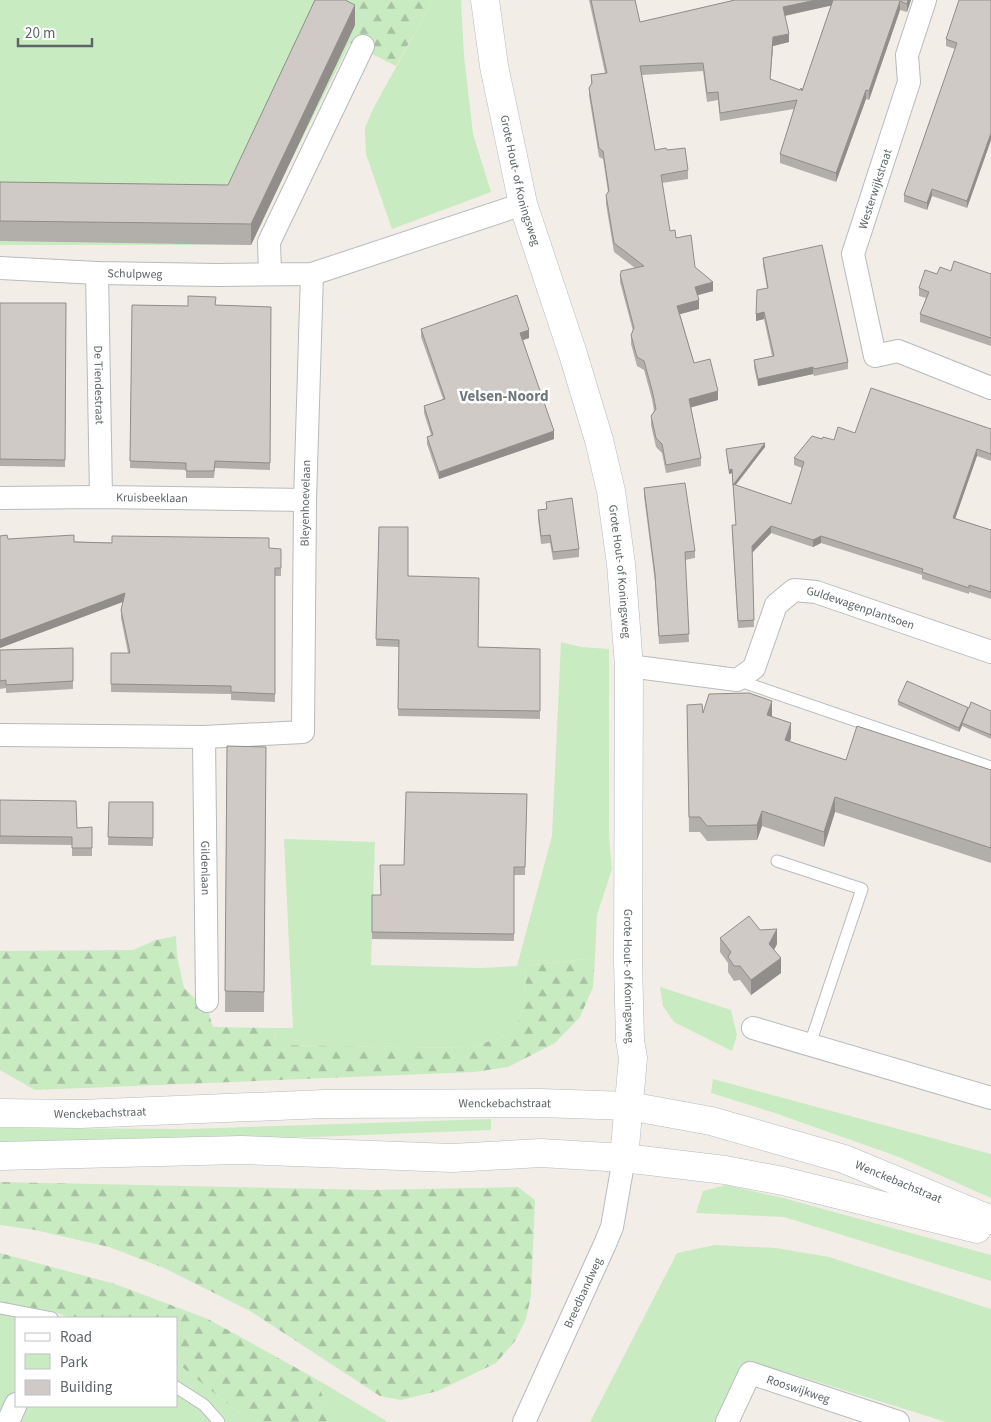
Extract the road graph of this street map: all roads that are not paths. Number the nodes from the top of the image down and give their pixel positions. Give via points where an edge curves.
1 (485, 0) edge
2 (925, 0) edge
3 (362, 46) dead end
4 (523, 204) junction
5 (0, 268) edge
6 (97, 273) junction
7 (270, 274) junction
8 (312, 274) junction
9 (991, 388) edge
10 (0, 498) edge
11 (102, 498) junction
12 (306, 500) junction
13 (991, 652) edge
14 (629, 666) junction
15 (737, 680) junction
16 (0, 735) edge
17 (204, 737) junction
18 (991, 766) edge
19 (777, 861) dead end
20 (207, 1001) dead end
21 (753, 1028) dead end
22 (810, 1044) junction
23 (991, 1098) edge
24 (629, 1106) junction
25 (0, 1113) edge
26 (0, 1156) edge
27 (624, 1158) junction
28 (991, 1220) edge
29 (991, 1232) edge
30 (0, 1308) edge
31 (47, 1317) edge
32 (178, 1388) edge
33 (15, 1406) edge
34 (8, 1422) edge
35 (219, 1422) edge
36 (524, 1422) edge
37 (727, 1422) edge
38 (898, 1422) edge

1 - 4 street, Grote Hout- of Koningsweg via 494,66
2 - 9 street, Westerwijkstraat via 907,55 909,82 854,254 875,356 898,351
3 - 7 street via 270,242
4 - 8 street, Schulpweg
4 - 14 street, Grote Hout- of Koningsweg via 573,354 611,491
5 - 6 street, Schulpweg
6 - 7 street, Schulpweg
6 - 11 street, De Tiendestraat
7 - 8 street, Schulpweg
8 - 12 street, Bleyenhoevelaan
10 - 11 street, Kruisbeeklaan
11 - 12 street, Kruisbeeklaan
12 - 17 street, Bleyenhoevelaan via 303,732
13 - 15 street, Guldewagenplantsoen via 816,592 794,590 776,605 754,668
14 - 15 street
14 - 24 street, Grote Hout- of Koningsweg via 628,962 633,1058
15 - 18 lane
16 - 17 street
17 - 20 street, Gildenlaan
19 - 22 lane via 862,889
21 - 22 street
22 - 23 street
24 - 25 street, Wenckebachstraat via 325,1104 80,1114
24 - 27 street, Grote Hout- of Koningsweg
24 - 28 street, Wenckebachstraat via 711,1120 844,1159
26 - 27 street, Wenckebachstraat via 240,1150 452,1158 541,1154
27 - 29 street, Wenckebachstraat via 725,1170 783,1181
27 - 36 street, Breedbandweg via 612,1227
30 - 31 lane
32 - 35 lane via 204,1405
33 - 34 street
37 - 38 street, Rooswijkweg via 750,1373

